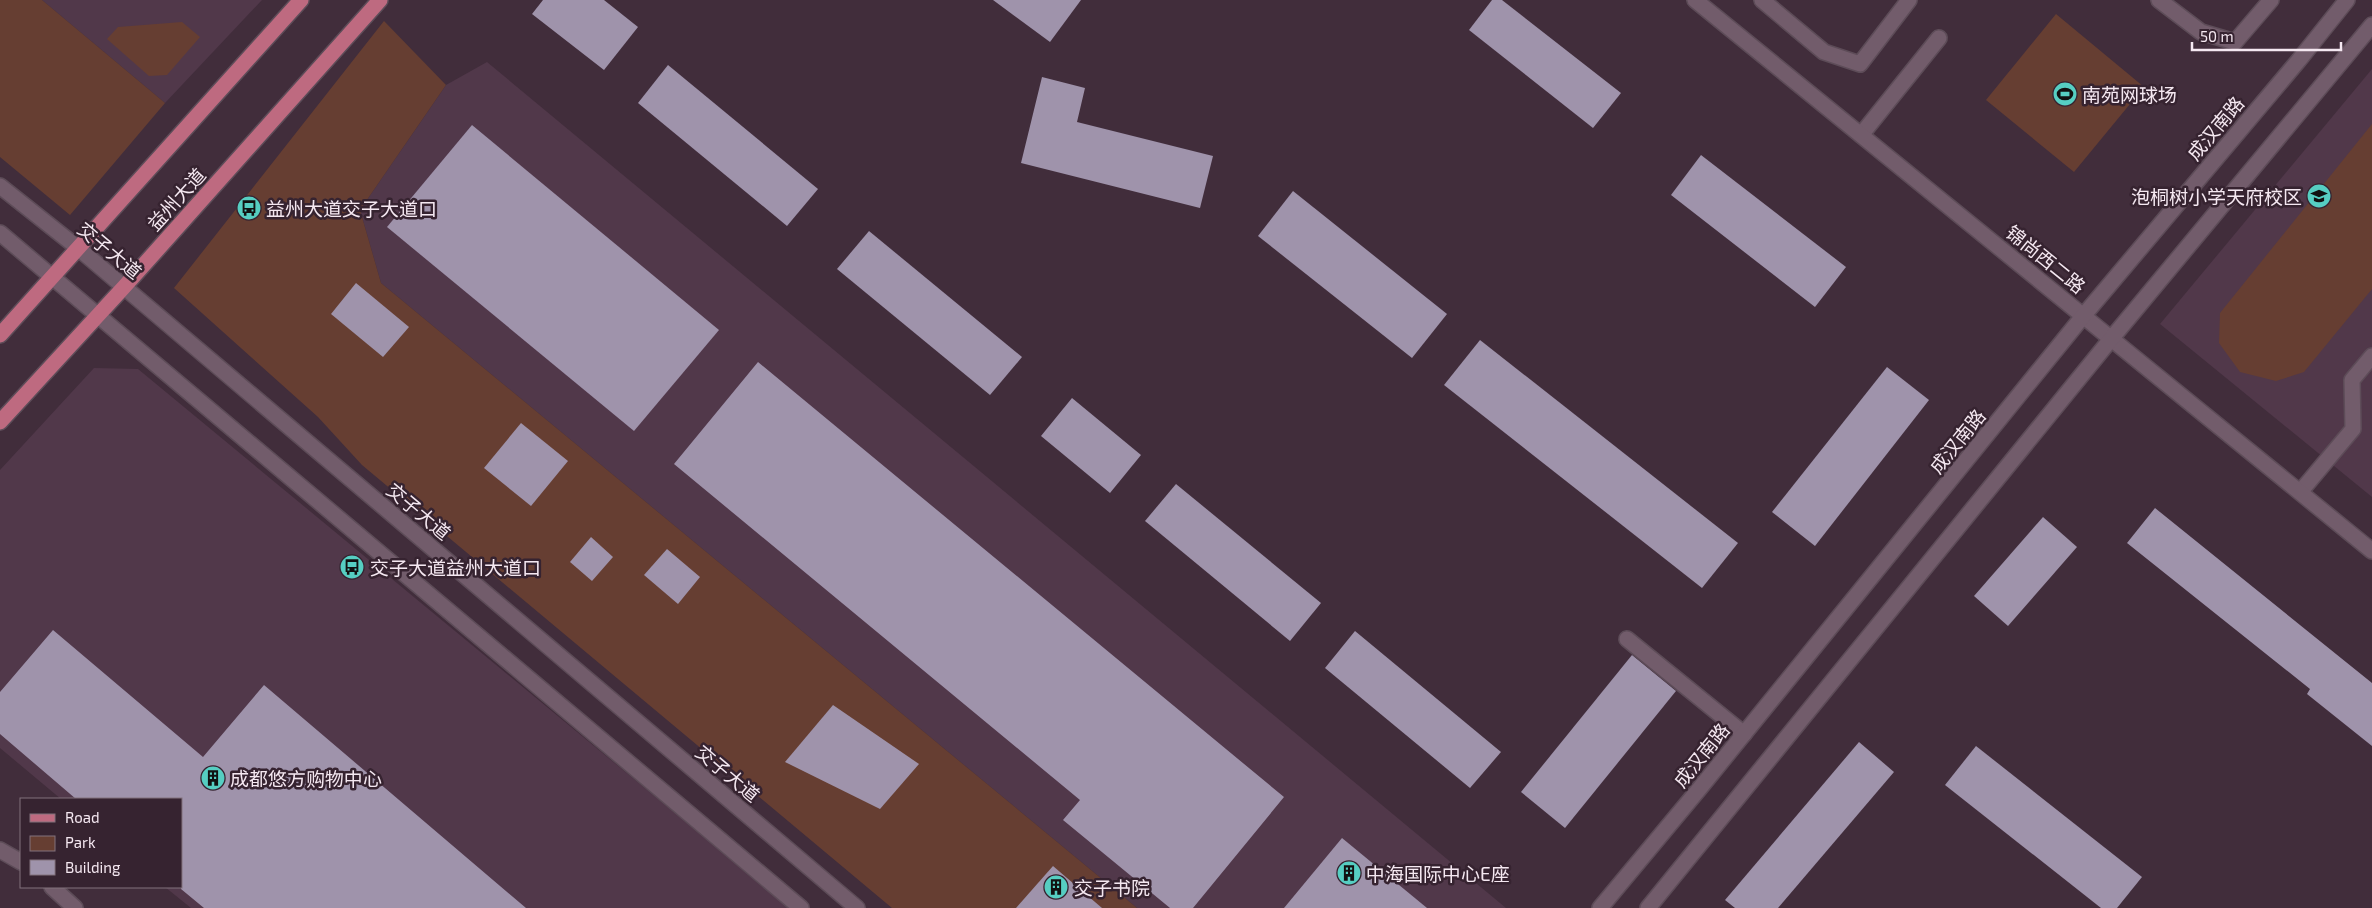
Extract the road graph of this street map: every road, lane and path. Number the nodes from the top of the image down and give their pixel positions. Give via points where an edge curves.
1 (301, 0) edge
2 (380, 0) edge
3 (1694, 0) edge
4 (1762, 0) edge
5 (1909, 0) edge
6 (2159, 0) edge
7 (2271, 0) edge
8 (2347, 0) edge
9 (2369, 35) edge
10 (1939, 38) dead end
11 (1861, 135) junction
12 (0, 186) edge
13 (0, 233) edge
14 (78, 248) junction
15 (52, 276) junction
16 (124, 287) junction
17 (98, 314) junction
18 (2084, 315) junction
19 (0, 335) edge
20 (2111, 339) junction
21 (2372, 356) edge
22 (0, 422) edge
23 (2301, 491) junction
24 (2372, 551) edge
25 (1626, 639) dead end
26 (1744, 734) junction
27 (0, 850) edge
28 (20, 861) edge
29 (53, 888) edge
30 (75, 908) edge
31 (801, 908) edge
32 (857, 908) edge
33 (1600, 908) edge
34 (1648, 908) edge

1 - 14 main road
2 - 16 main road, 益州大道
3 - 11 main road, 锦尚西二路
4 - 5 main road via 1824,52 1860,64
6 - 7 main road via 2201,32 2235,42
8 - 18 main road, 成汉南路
9 - 20 main road
10 - 11 main road
11 - 18 main road, 锦尚西二路
12 - 14 main road, 交子大道
13 - 15 main road
14 - 15 main road
14 - 16 main road, 交子大道
15 - 17 main road
15 - 19 main road
16 - 17 main road, 益州大道
16 - 32 main road, 交子大道
17 - 22 main road, 益州大道
17 - 31 main road
18 - 20 main road, 锦尚西二路
18 - 26 main road, 成汉南路
20 - 23 main road, 锦尚西二路
20 - 34 main road
21 - 23 main road via 2352,380 2353,429
23 - 24 main road, 锦尚西二路
25 - 26 main road
26 - 33 main road, 成汉南路
27 - 28 main road
29 - 30 main road

